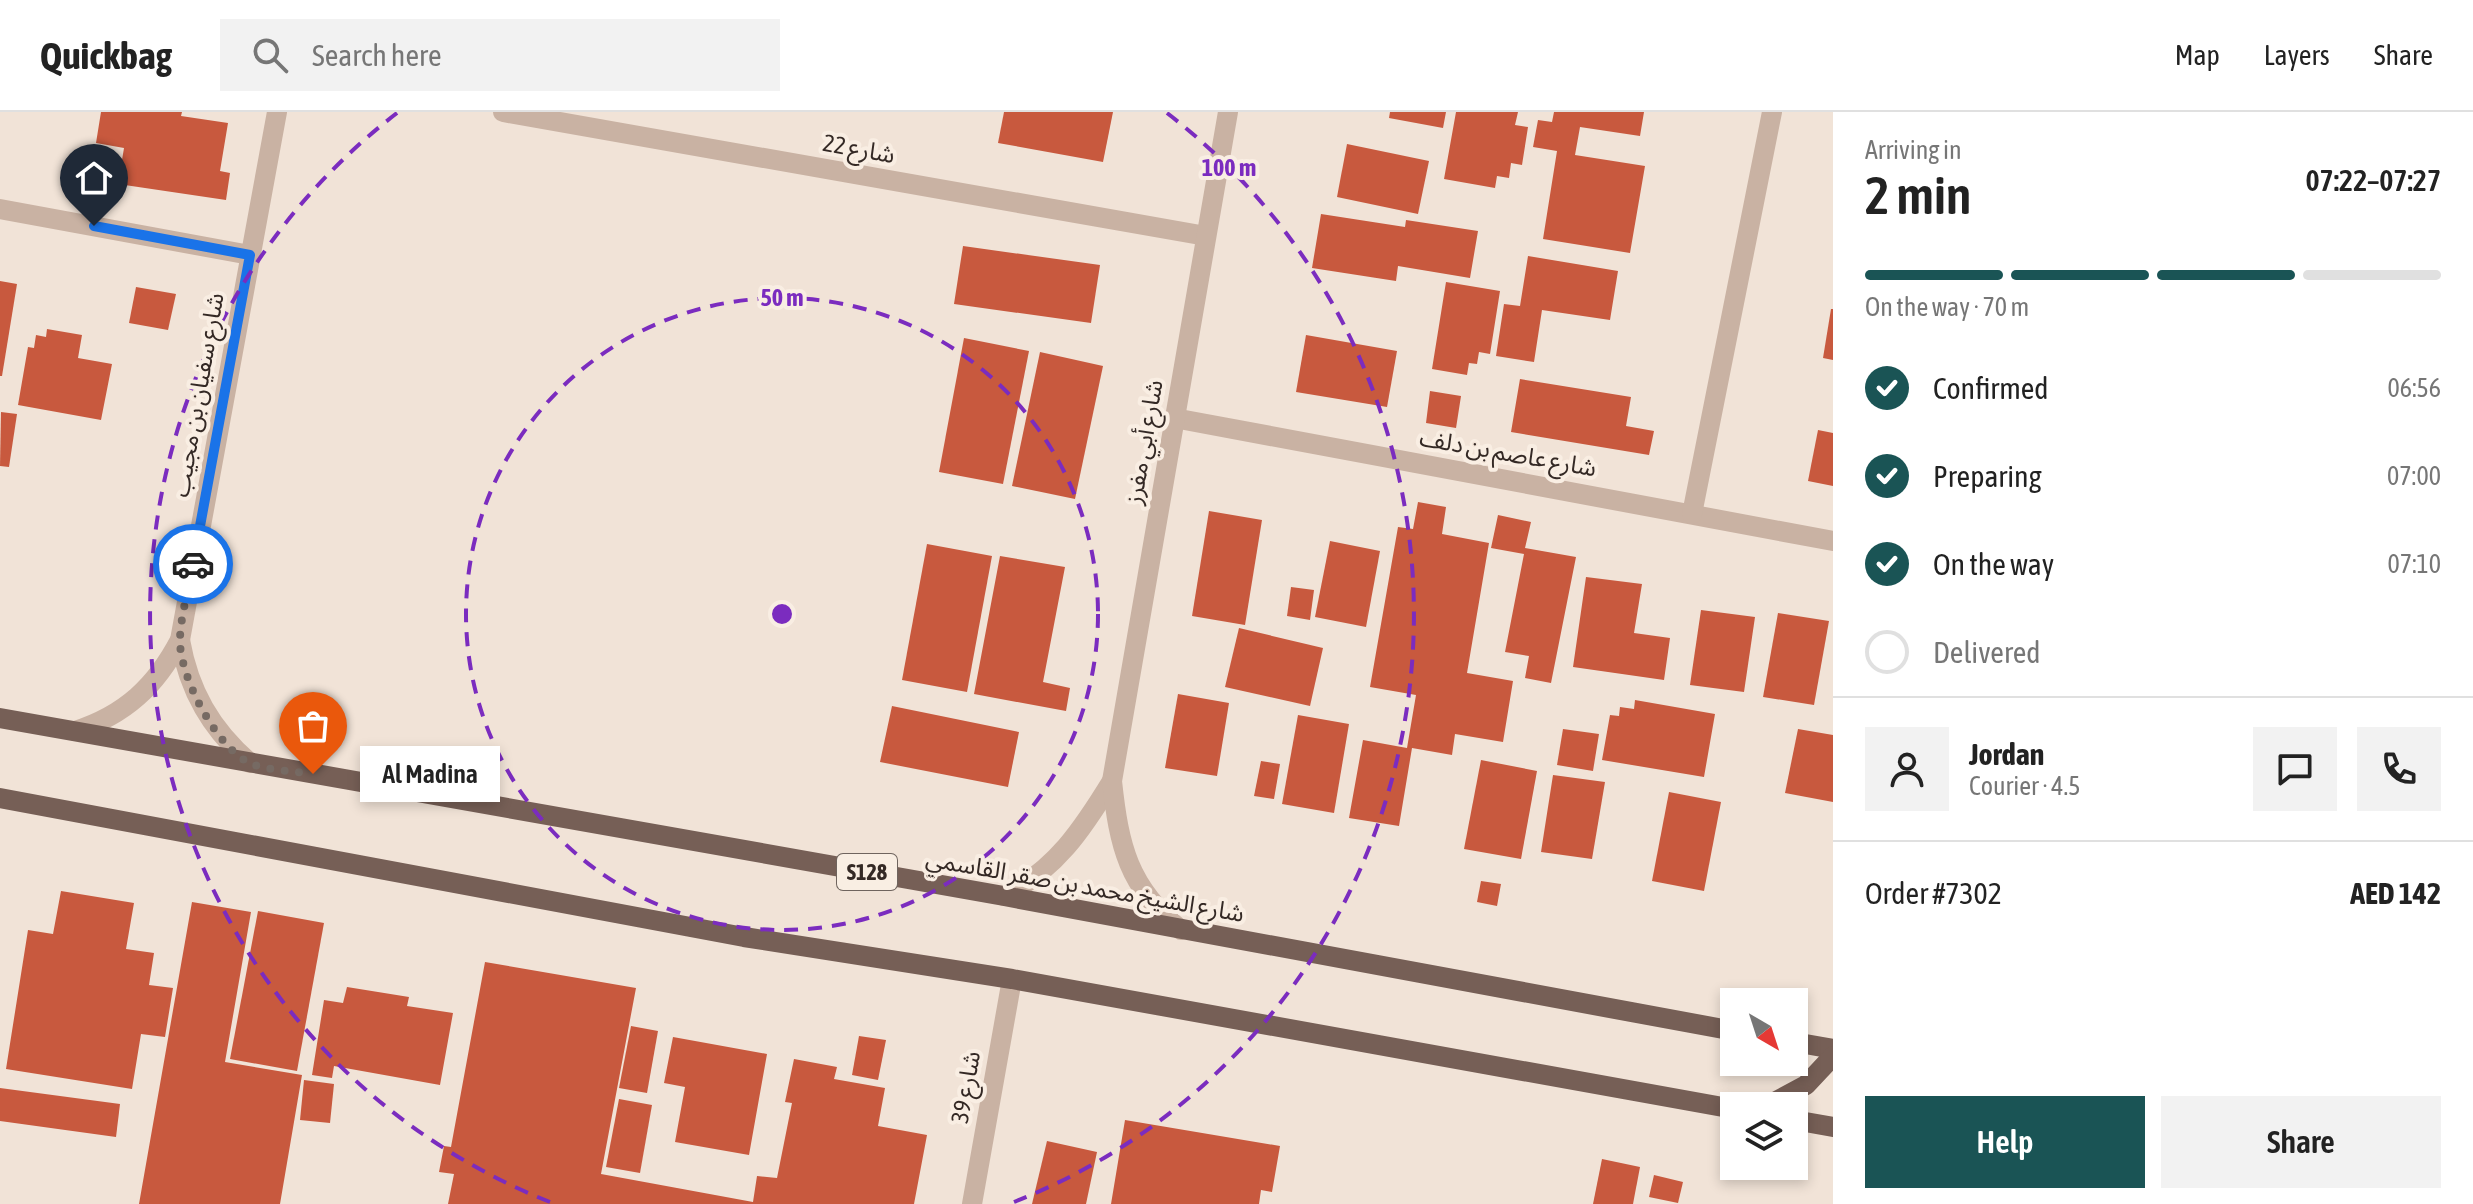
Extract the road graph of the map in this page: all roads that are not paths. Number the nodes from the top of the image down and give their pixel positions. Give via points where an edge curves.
1 (277, 112) edge
2 (503, 112) edge
3 (1228, 112) edge
4 (1772, 112) edge
5 (0, 209) edge
6 (1206, 236) junction
7 (250, 255) junction
8 (1174, 418) junction
9 (1692, 514) junction
10 (1833, 541) edge
11 (180, 640) junction
12 (0, 718) edge
13 (75, 731) junction
14 (250, 763) junction
15 (1112, 781) junction
16 (0, 798) edge
17 (1004, 896) junction
18 (1181, 930) junction
19 (1012, 979) junction
20 (1720, 1028) edge
21 (1808, 1045) edge
22 (1833, 1049) edge
23 (1833, 1056) edge
24 (1793, 1092) edge
25 (1720, 1106) edge
26 (1808, 1123) edge
27 (1833, 1127) edge
28 (972, 1204) edge

1 - 7 street, شارع سفيان بن مجيب
2 - 6 street, شارع 22
3 - 6 street, شارع أبي مفرز
4 - 9 street
5 - 7 street
6 - 8 street, شارع أبي مفرز
7 - 11 street, شارع سفيان بن مجيب
8 - 9 street, شارع عاصم بن دلف
8 - 15 street, شارع أبي مفرز
9 - 10 street, شارع عاصم بن دلف
11 - 13 street, شارع سفيان بن مجيب via 156,681 139,698 119,713
11 - 14 street, شارع سفيان بن مجيب via 202,709
12 - 13 main road, شارع الشيخ محمد بن صقر القاسمي / S128
13 - 14 main road, شارع الشيخ محمد بن صقر القاسمي / S128
14 - 17 main road, شارع الشيخ محمد بن صقر القاسمي / S128
15 - 17 street, شارع أبي مفرز via 1061,856
15 - 18 street, شارع أبي مفرز via 1117,829 1129,868 1151,902
16 - 19 main road via 744,937
17 - 18 main road, شارع الشيخ محمد بن صقر القاسمي / S128
18 - 20 main road, شارع الشيخ محمد بن صقر القاسمي / S128
19 - 25 main road
19 - 28 street, شارع 39
21 - 22 main road
23 - 24 main road
26 - 27 main road

